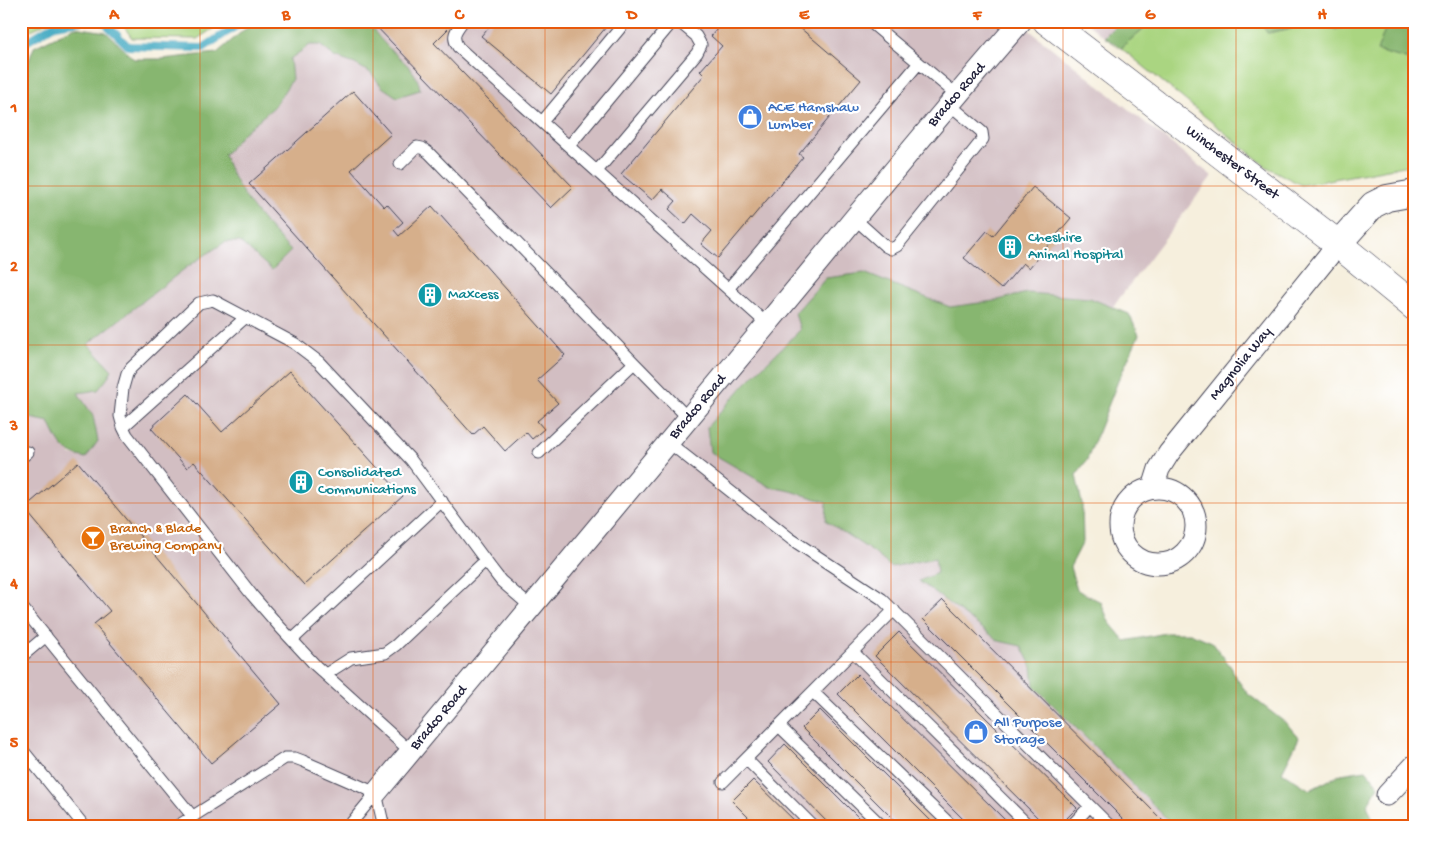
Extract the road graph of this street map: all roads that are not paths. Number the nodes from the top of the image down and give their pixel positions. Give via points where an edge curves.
1 (464, 21) edge
2 (626, 21) edge
3 (673, 21) edge
4 (678, 21) edge
5 (869, 21) edge
6 (1021, 21) edge
7 (1047, 21) edge
8 (919, 63) junction
9 (953, 99) junction
10 (542, 122) junction
11 (568, 146) junction
12 (400, 164) dead end
13 (597, 171) junction
14 (1415, 193) edge
15 (854, 218) junction
16 (1338, 244) junction
17 (728, 289) junction
18 (1415, 307) edge
19 (246, 317) junction
20 (768, 324) junction
21 (634, 363) junction
22 (688, 418) junction
23 (123, 427) junction
24 (668, 442) junction
25 (540, 453) dead end
26 (1153, 488) dead end
27 (442, 501) junction
28 (486, 561) junction
29 (21, 606) edge
30 (531, 607) junction
31 (894, 610) junction
32 (46, 636) junction
33 (292, 640) junction
34 (853, 652) junction
35 (21, 657) edge
36 (326, 674) junction
37 (813, 692) junction
38 (779, 726) junction
39 (21, 748) edge
40 (411, 752) junction
41 (746, 759) junction
42 (1415, 765) edge
43 (723, 782) dead end
44 (376, 794) junction
45 (1386, 795) dead end
46 (1090, 806) junction
47 (193, 817) junction
48 (85, 827) edge
49 (176, 827) edge
50 (348, 827) edge
51 (384, 827) edge
52 (814, 827) edge
53 (883, 827) edge
54 (953, 827) edge
55 (1030, 827) edge
56 (1070, 827) edge
57 (1111, 827) edge

1 - 10 lane via 454,36 458,47
2 - 10 lane
3 - 11 lane
4 - 13 lane via 696,36 701,45
5 - 8 lane
6 - 9 street, Bradco Road
7 - 16 main road, Winchester Street
8 - 9 lane
8 - 17 lane
9 - 15 street, Bradco Road
9 - 15 lane via 982,132 983,139 897,246 885,246
10 - 11 lane
11 - 13 lane
12 - 21 lane via 417,147 429,153
13 - 17 lane
14 - 16 street via 1387,198 1373,205
15 - 20 street, Bradco Road
16 - 18 main road, Winchester Street
16 - 26 street, Magnolia Way via 1169,453
17 - 20 lane
19 - 23 lane
19 - 23 lane via 213,300 199,303 131,368 123,388 120,416
19 - 27 lane via 294,343 319,362 411,460
20 - 22 street, Bradco Road
21 - 22 lane
21 - 25 lane
22 - 24 street, Bradco Road
23 - 33 lane via 252,596
24 - 30 street, Bradco Road
24 - 31 lane via 763,518
27 - 28 lane
27 - 33 lane
28 - 30 lane via 501,580
28 - 36 lane via 385,653 351,658
29 - 32 lane
30 - 40 street, Bradco Road
31 - 34 lane
31 - 46 lane
32 - 35 lane
32 - 47 lane
33 - 36 lane
34 - 37 lane
34 - 55 lane
36 - 40 lane
37 - 38 lane
37 - 54 lane
38 - 41 lane
38 - 53 lane
39 - 48 lane
40 - 44 street, Bradco Road
41 - 43 lane
41 - 52 lane
42 - 45 street
44 - 47 lane via 303,760 285,758
44 - 50 lane
44 - 51 lane
46 - 56 lane
46 - 57 lane
47 - 49 lane

